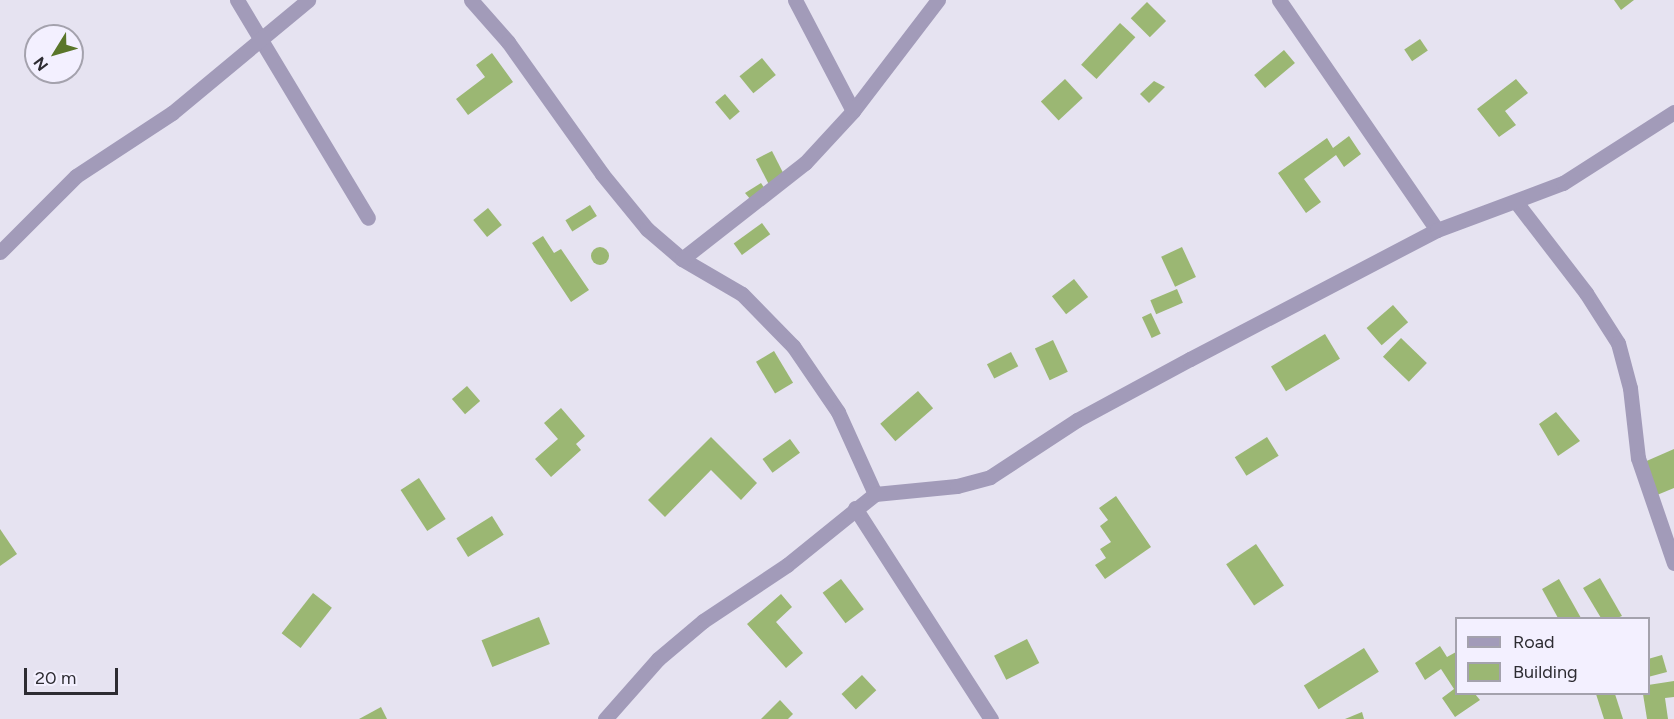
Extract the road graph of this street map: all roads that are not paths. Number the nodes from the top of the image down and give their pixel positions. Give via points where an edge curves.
1 (237, 0) edge
2 (308, 0) edge
3 (471, 0) edge
4 (795, 0) edge
5 (938, 0) edge
6 (1279, 0) edge
7 (259, 40) junction
8 (853, 111) junction
9 (1674, 112) edge
10 (1516, 202) junction
11 (368, 218) dead end
12 (1437, 230) junction
13 (0, 252) edge
14 (682, 259) junction
15 (875, 494) junction
16 (855, 508) junction
17 (1674, 563) edge
18 (605, 719) edge
19 (991, 719) edge

1 - 7 street
2 - 7 street
3 - 14 street via 508,42 602,174 647,229
4 - 8 street
5 - 8 street
6 - 12 street
7 - 11 street
7 - 13 street via 172,113 76,176
8 - 14 street via 805,163
9 - 10 street via 1563,183
10 - 12 street
10 - 17 street via 1586,293 1618,343 1630,388 1638,458
12 - 15 street via 1126,393 990,477 957,486
14 - 15 street via 742,294 793,346 838,412
15 - 16 street
16 - 18 street via 786,565 703,621 658,659
16 - 19 street

